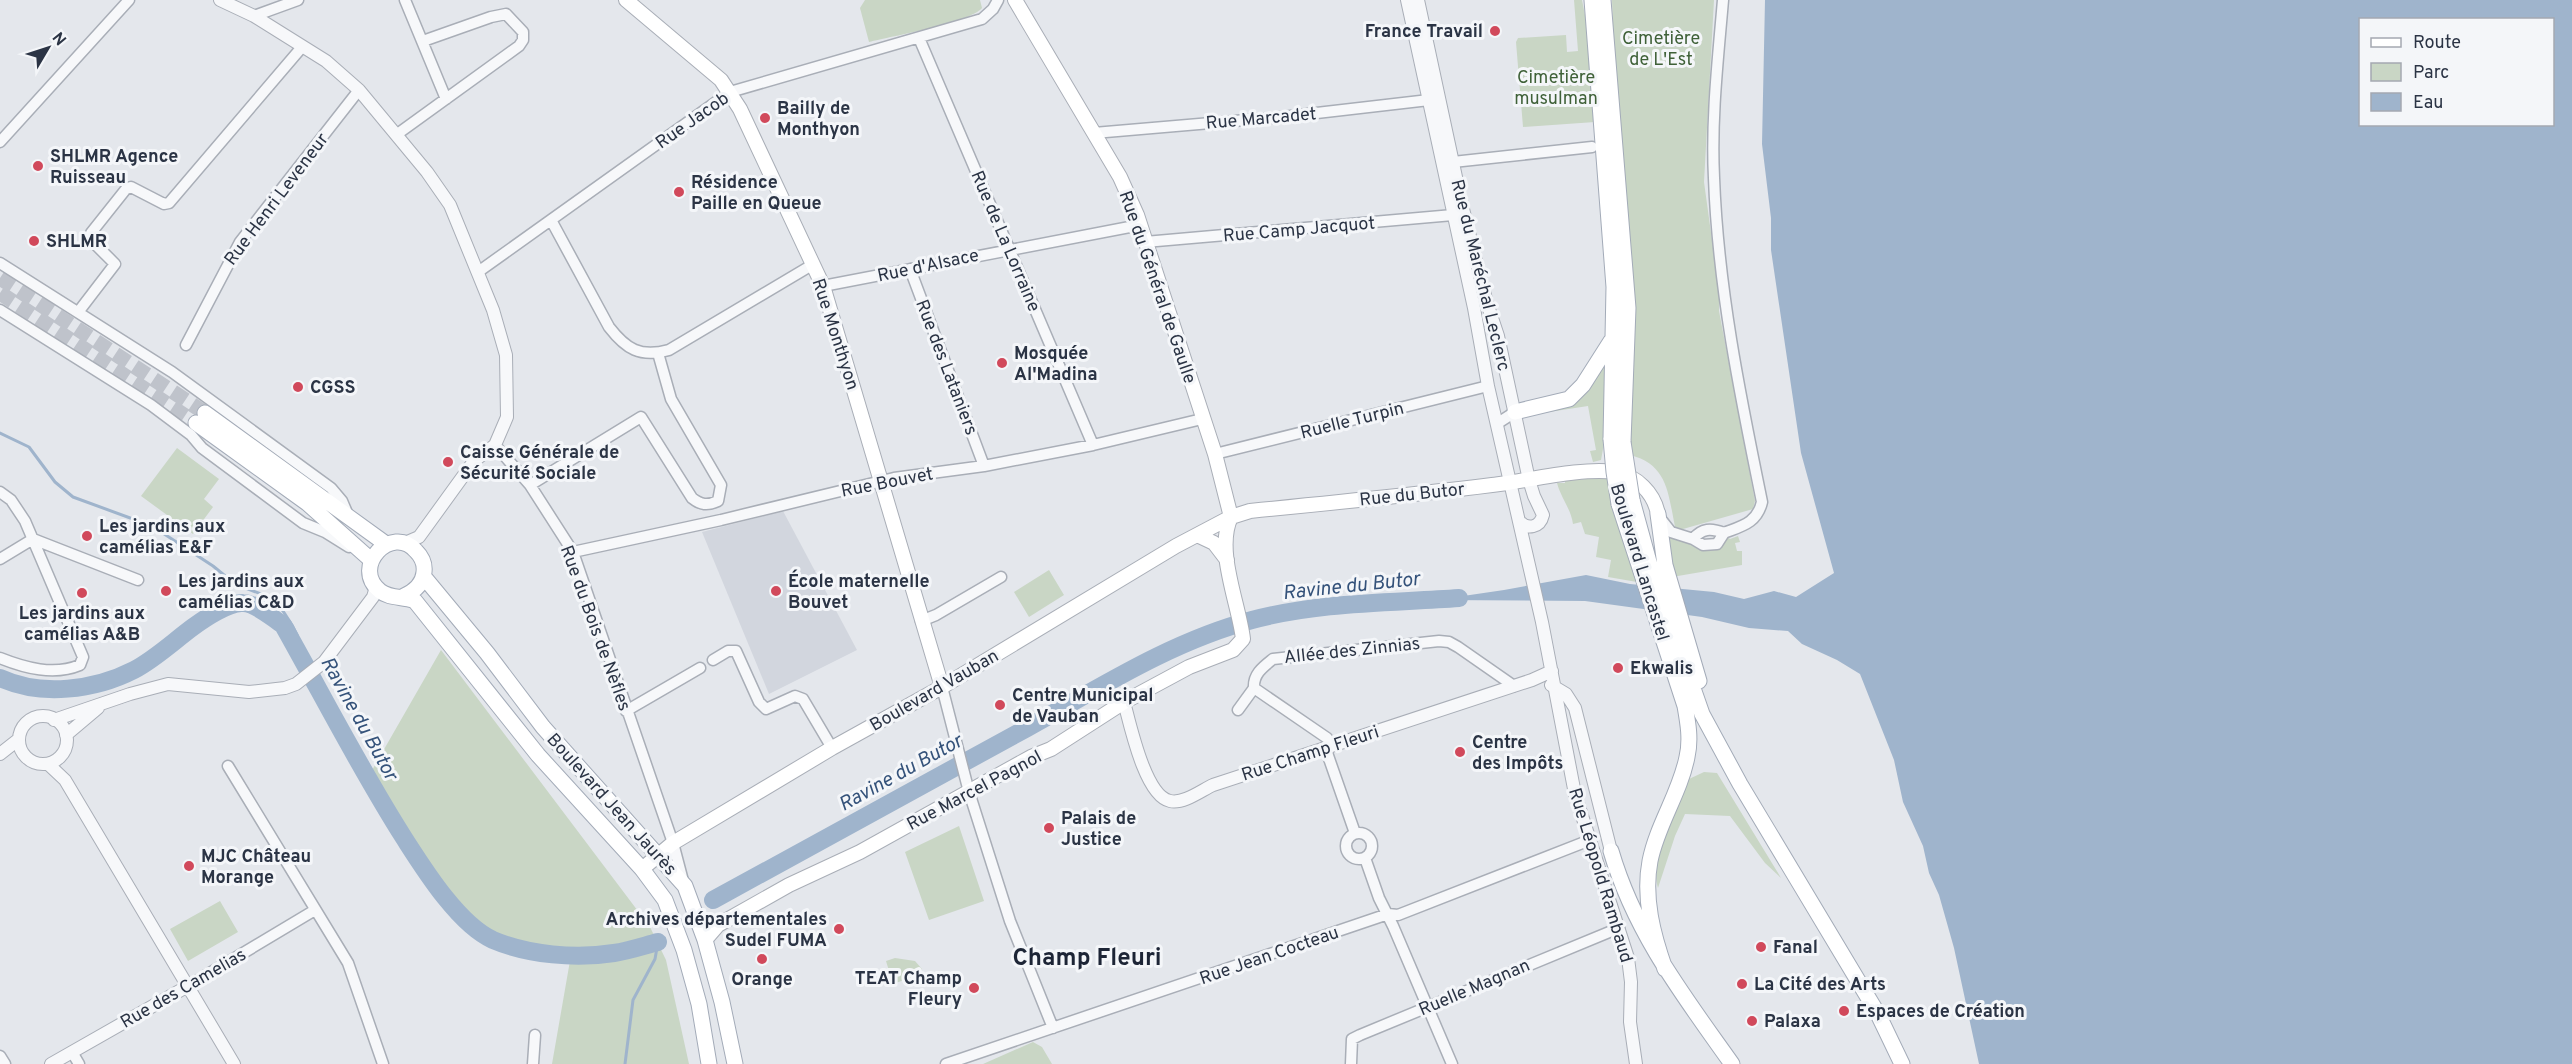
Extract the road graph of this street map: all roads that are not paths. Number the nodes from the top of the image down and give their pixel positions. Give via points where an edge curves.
1 (129, 0) edge
2 (220, 0) edge
3 (298, 0) edge
4 (405, 0) edge
5 (626, 0) edge
6 (998, 0) edge
7 (1015, 0) edge
8 (1407, 0) edge
9 (1418, 0) edge
10 (1592, 0) edge
11 (1603, 0) edge
12 (1723, 0) edge
13 (281, 6) junction
14 (254, 16) junction
15 (275, 29) junction
16 (918, 38) junction
17 (423, 41) junction
18 (302, 47) junction
19 (358, 90) junction
20 (730, 92) junction
21 (446, 99) junction
22 (1429, 100) junction
23 (1094, 133) junction
24 (396, 135) junction
25 (0, 142) edge
26 (1592, 147) dead end
27 (1453, 162) junction
28 (1453, 215) junction
29 (551, 220) junction
30 (1140, 225) junction
31 (1145, 242) junction
32 (1009, 248) junction
33 (0, 263) edge
34 (812, 265) junction
35 (910, 269) junction
36 (478, 272) junction
37 (823, 286) junction
38 (0, 310) edge
39 (79, 311) junction
40 (1613, 338) junction
41 (186, 345) dead end
42 (658, 353) junction
43 (1488, 386) junction
44 (1515, 412) junction
45 (1202, 418) junction
46 (1498, 423) junction
47 (1617, 441) junction
48 (495, 445) junction
49 (1093, 445) junction
50 (1215, 454) junction
51 (984, 466) junction
52 (1529, 480) junction
53 (881, 481) junction
54 (1512, 482) junction
55 (530, 485) junction
56 (0, 492) edge
57 (1626, 502) junction
58 (1658, 514) junction
59 (348, 515) junction
60 (1230, 517) junction
61 (1519, 521) junction
62 (1197, 536) junction
63 (33, 539) junction
64 (412, 540) junction
65 (386, 544) junction
66 (573, 552) junction
67 (0, 559) edge
68 (1528, 559) joint
69 (371, 560) junction
70 (1227, 560) junction
71 (424, 577) junction
72 (1001, 577) dead end
73 (138, 580) dead end
74 (378, 592) junction
75 (404, 596) junction
76 (921, 621) junction
77 (1243, 639) joint
78 (0, 658) edge
79 (713, 660) dead end
80 (1681, 660) junction
81 (700, 668) dead end
82 (1552, 671) junction
83 (1532, 680) junction
84 (1514, 686) junction
85 (942, 687) junction
86 (1555, 687) junction
87 (1254, 688) junction
88 (1124, 702) junction
89 (103, 704) junction
90 (1111, 710) junction
91 (1238, 710) dead end
92 (626, 711) junction
93 (54, 720) junction
94 (1132, 728) junction
95 (66, 735) junction
96 (19, 739) junction
97 (1327, 746) junction
98 (832, 748) junction
99 (0, 754) edge
100 (24, 755) junction
101 (62, 756) junction
102 (48, 764) junction
103 (228, 766) dead end
104 (65, 780) junction
105 (968, 788) junction
106 (1355, 833) junction
107 (1590, 840) junction
108 (673, 843) junction
109 (1611, 851) joint
110 (658, 855) junction
111 (1365, 858) junction
112 (642, 869) junction
113 (685, 886) junction
114 (665, 900) junction
115 (315, 910) junction
116 (1388, 914) junction
117 (1619, 928) junction
118 (705, 940) junction
119 (1665, 969) junction
120 (188, 986) junction
121 (1426, 1007) junction
122 (1053, 1028) junction
123 (535, 1035) dead end
124 (72, 1052) junction
125 (0, 1056) edge
126 (4, 1064) edge
127 (51, 1064) edge
128 (79, 1064) edge
129 (234, 1064) edge
130 (382, 1064) edge
131 (533, 1064) edge
132 (709, 1064) edge
133 (735, 1064) edge
134 (946, 1064) edge
135 (1351, 1064) edge
136 (1452, 1064) edge
137 (1636, 1064) edge
138 (1732, 1064) edge
139 (1902, 1064) edge

1 - 25 street
2 - 14 street
3 - 13 street
4 - 17 street
5 - 20 main road, Rue Monthyon via 695,56
6 - 16 street, Rue Jacob via 982,19
7 - 23 main road, Rue du Général de Gaulle
8 - 22 street, Rue du Maréchal Leclerc
9 - 27 street, Rue du Maréchal Leclerc
10 - 40 main road, Boulevard Lancastel via 1614,287
11 - 47 main road, Boulevard Lancastel via 1628,308
12 - 58 street via 1714,188 1736,373 1762,502 1755,519 1724,533 1717,544 1702,545 1671,532
13 - 14 street
13 - 15 street
14 - 15 street
15 - 18 street
16 - 20 street, Rue Jacob
16 - 32 street, Rue de La Lorraine
17 - 21 street
17 - 21 street via 506,14 523,32 519,46
18 - 19 street via 326,61
18 - 39 street via 169,203 131,187 126,189 91,233 91,240 115,264
19 - 24 street
19 - 41 street, Rue Henri Leveneur via 240,242
20 - 29 street, Rue Jacob
20 - 34 main road, Rue Monthyon
21 - 24 street
22 - 23 street, Rue Marcadet
22 - 28 street, Rue du Maréchal Leclerc
23 - 30 main road, Rue du Général de Gaulle via 1127,191
24 - 36 street via 450,206
26 - 27 street
27 - 44 street, Rue du Maréchal Leclerc
28 - 31 street, Rue Camp Jacquot
28 - 43 street, Rue du Maréchal Leclerc
29 - 36 street, Rue Jacob
29 - 42 street via 620,342 643,353
30 - 31 main road, Rue du Général de Gaulle
30 - 32 street, Rue d'Alsace
31 - 45 main road, Rue du Général de Gaulle
32 - 35 street, Rue d'Alsace
32 - 49 street, Rue de La Lorraine
33 - 39 street
34 - 37 main road, Rue Monthyon
34 - 42 street
35 - 37 street, Rue d'Alsace
35 - 51 street, Rue des Lataniers
36 - 48 street via 506,355 507,417
37 - 53 main road, Rue Monthyon
38 - 69 street via 151,405 303,523
39 - 59 street via 172,372 331,488
40 - 44 main road via 1583,385 1569,399
40 - 47 main road, Boulevard Lancastel
42 - 55 street via 671,399 721,485 718,501 708,505 692,498 641,417
43 - 46 street, Rue du Maréchal Leclerc
43 - 50 street, Ruelle Turpin
44 - 46 street
44 - 52 street, Rue du Maréchal Leclerc
45 - 49 street, Rue Bouvet
45 - 50 main road, Rue du Général de Gaulle
46 - 54 street, Rue du Maréchal Leclerc
47 - 57 main road, Boulevard Lancastel, bridge via 1614,472
48 - 55 street, Rue du Bois de Nèfles
48 - 64 street via 474,461
49 - 51 street, Rue Bouvet
50 - 60 main road, Rue du Général de Gaulle
51 - 53 street, Rue Bouvet
52 - 54 main road, Rue du Butor
52 - 58 main road, Rue du Butor via 1593,471 1617,472 1647,489 1656,502
52 - 61 street, Rue du Maréchal Leclerc via 1544,515 1529,528
53 - 66 street, Rue Bouvet
53 - 76 main road, Rue Monthyon
54 - 60 main road, Rue du Butor via 1250,511
54 - 61 street, Rue du Maréchal Leclerc
55 - 66 street, Rue du Bois de Nèfles
56 - 63 street via 18,509
57 - 80 main road, Boulevard Lancastel
57 - 80 main road, Boulevard Lancastel via 1643,579
58 - 80 main road
59 - 65 main road
59 - 69 main road via 201,418
60 - 62 main road, Boulevard Vauban
60 - 70 main road, Rue du Général de Gaulle
61 - 68 street, Rue du Maréchal Leclerc
62 - 70 main road via 1214,543
62 - 85 main road, Boulevard Vauban
63 - 67 street
63 - 73 street
63 - 78 street via 83,655 80,665 64,670 39,670
64 - 65 main road
64 - 71 main road via 423,559
65 - 69 main road
66 - 92 street, Rue du Bois de Nèfles
68 - 82 street, Rue Léopold Rambaud
69 - 74 main road via 371,577
70 - 77 main road, Rue du Général de Gaulle
71 - 75 main road via 417,588
71 - 110 main road, Boulevard Jean Jaurès via 543,727
72 - 76 street
74 - 75 main road
74 - 89 street via 324,662 296,684 249,692 168,684
75 - 112 main road, Boulevard Jean Jaurès via 415,601 538,755
76 - 85 main road, Rue Monthyon
77 - 88 main road, Rue Marcel Pagnol via 1233,650 1189,667
79 - 98 street via 736,651 759,702 766,709 795,696 803,699
80 - 119 main road, Boulevard Lancastel via 1688,754 1656,841 1648,877 1651,919
80 - 139 main road via 1706,700 1740,784 1878,1014
81 - 92 street
82 - 83 street, Rue Champ Fleuri
82 - 86 street, Rue Léopold Rambaud
83 - 84 street, Rue Champ Fleuri
83 - 86 street
84 - 87 street, Allée des Zinnias via 1458,647 1439,641 1273,659 1257,675
84 - 97 street, Rue Champ Fleuri
85 - 98 main road, Boulevard Vauban
85 - 105 street
86 - 107 street, Rue Léopold Rambaud via 1577,802
86 - 109 street, Rue Léopold Rambaud via 1566,694 1575,708
87 - 91 street, Allée des Zinnias
87 - 97 street via 1327,738
88 - 90 main road, Rue Marcel Pagnol
88 - 94 street, Rue Champ Fleuri
89 - 93 street
89 - 95 street
90 - 94 street
90 - 105 main road, Rue Marcel Pagnol via 1051,749
92 - 108 street, Rue du Bois de Nèfles
93 - 95 street
93 - 96 street via 34,718 23,727
94 - 97 street, Rue Champ Fleuri via 1147,776 1162,797 1170,801
95 - 101 street
96 - 99 street
96 - 100 street
97 - 106 street
98 - 108 main road, Boulevard Vauban
99 - 100 street
100 - 102 street via 35,763
101 - 102 street
101 - 104 street
102 - 104 street
103 - 115 street
104 - 120 street
105 - 118 main road, Rue Marcel Pagnol via 860,852 789,885 718,925
105 - 122 street via 1010,921
106 - 111 street via 1365,834 1372,842
106 - 111 street via 1347,841 1347,852 1354,859
107 - 116 street, Rue Jean Cocteau via 1398,915
107 - 117 street, Rue Léopold Rambaud
108 - 110 main road, Boulevard Vauban
108 - 113 street, Rue du Bois de Nèfles
109 - 119 main road via 1635,914
110 - 112 main road, Boulevard Vauban
110 - 113 main road, Boulevard Jean Jaurès
111 - 116 street
112 - 114 main road, Boulevard Jean Jaurès
113 - 118 main road, Boulevard Jean Jaurès
114 - 118 main road via 677,909 691,939
114 - 132 main road, Boulevard Jean Jaurès via 699,1004
115 - 120 street, Rue des Camelias
115 - 130 street via 348,963
116 - 121 street
116 - 122 street, Rue Jean Cocteau
117 - 121 street, Ruelle Magnan
117 - 137 street, Rue Léopold Rambaud via 1630,972 1630,1022
118 - 133 main road, Boulevard Jean Jaurès
119 - 138 main road
120 - 124 street, Rue des Camelias
120 - 129 street
121 - 135 street, Ruelle Magnan via 1352,1040
121 - 136 street
122 - 134 street, Rue Jean Cocteau
123 - 131 street
124 - 127 street, Rue des Camelias
124 - 128 street
125 - 126 street

